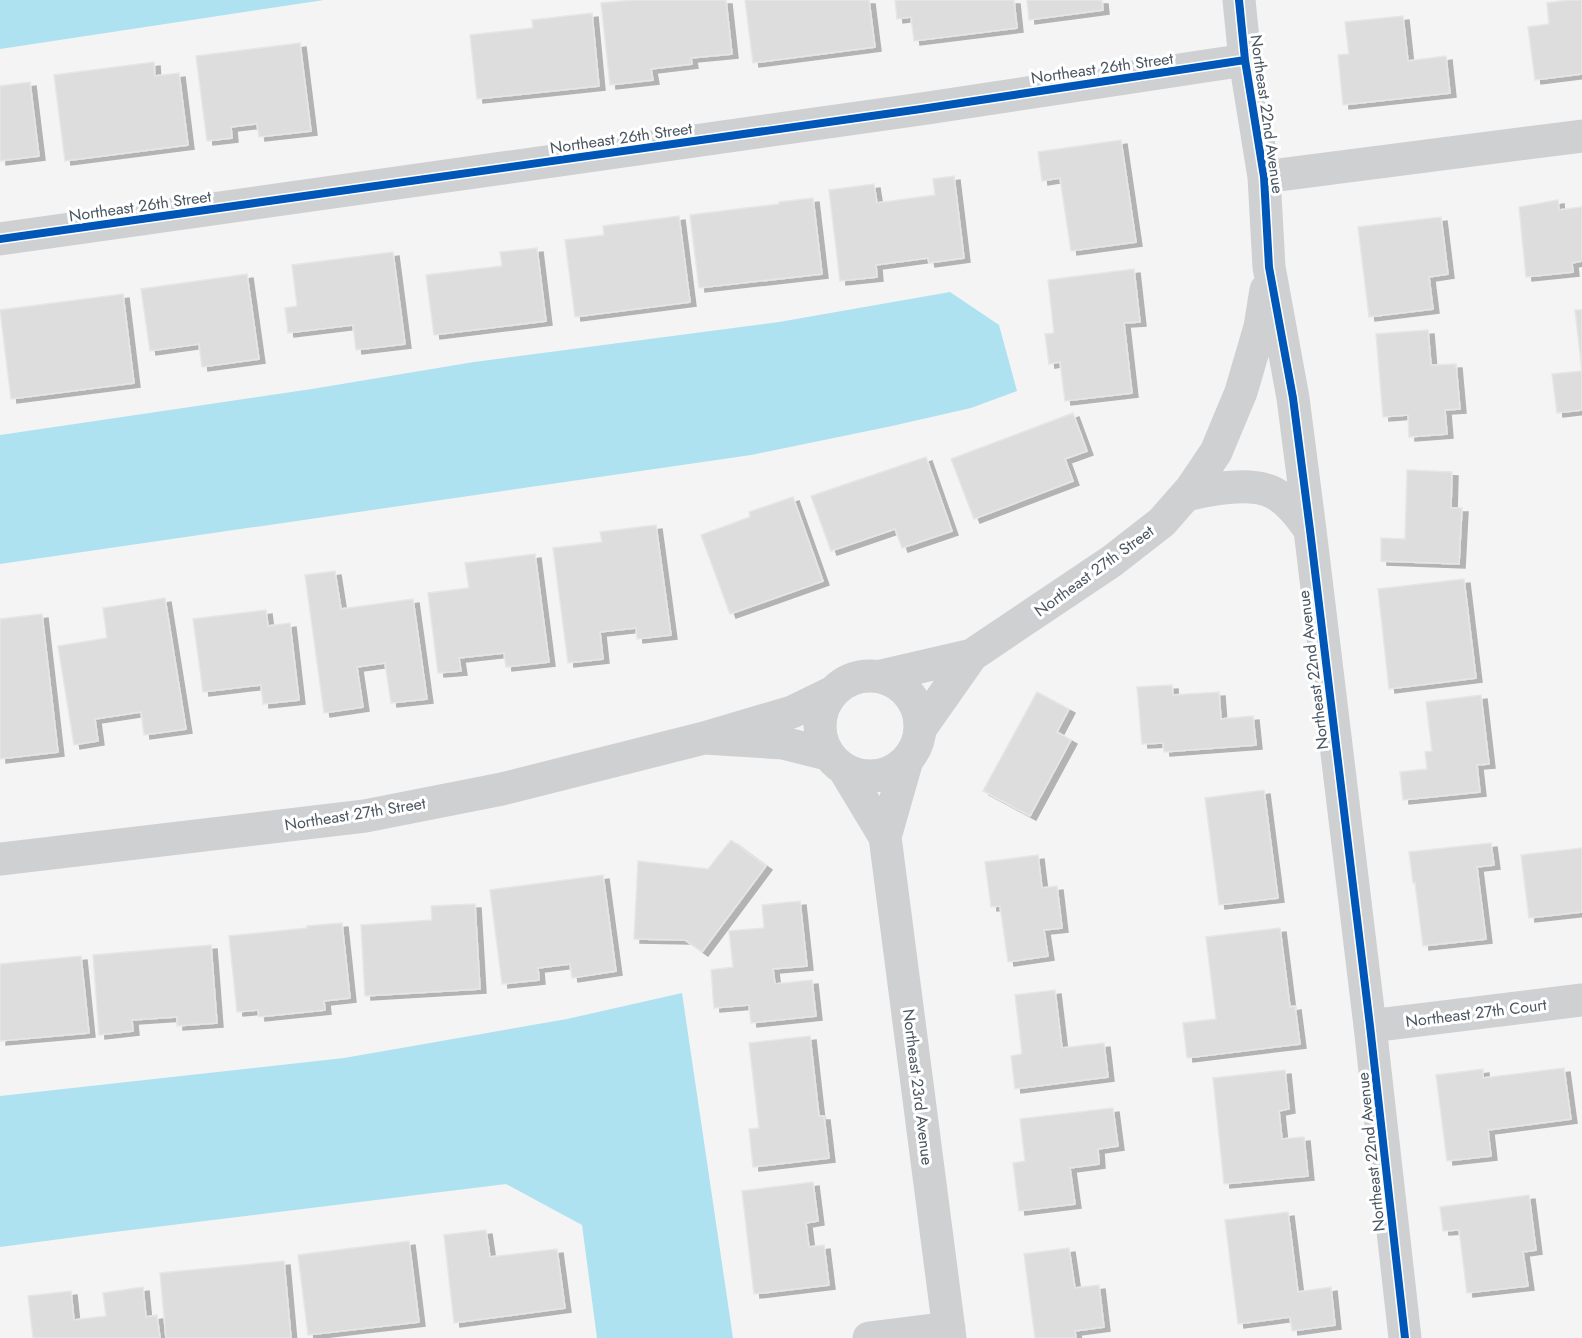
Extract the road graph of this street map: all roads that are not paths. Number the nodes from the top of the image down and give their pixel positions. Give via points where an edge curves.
1 (1239, 0) edge
2 (1245, 60) junction
3 (1582, 136) edge
4 (1264, 177) junction
5 (0, 239) edge
6 (1269, 267) junction
7 (1186, 495) junction
8 (1310, 530) junction
9 (972, 655) junction
10 (881, 676) junction
11 (831, 693) junction
12 (920, 729) junction
13 (704, 738) junction
14 (907, 760) junction
15 (836, 762) junction
16 (885, 837) junction
17 (0, 859) edge
18 (1582, 1000) edge
19 (1371, 1026) junction
20 (950, 1333) edge
21 (869, 1338) edge
22 (1405, 1338) edge

1 - 2 street, Northeast 22nd Avenue
2 - 4 street, Northeast 22nd Avenue
2 - 5 street, Northeast 26th Street
3 - 4 street
4 - 6 street, Northeast 22nd Avenue
6 - 7 street, Northeast 27th Street via 1260,327 1241,392 1216,453
6 - 8 street, Northeast 22nd Avenue via 1293,398
7 - 8 street via 1239,487 1274,493 1299,513
7 - 9 street, Northeast 27th Street via 1162,522 1112,561
8 - 19 street, Northeast 22nd Avenue
9 - 10 street, Northeast 27th Street
9 - 12 street, Northeast 27th Street
10 - 11 street via 853,678
10 - 12 street via 910,695 918,711
11 - 13 street, Northeast 27th Street via 792,712
11 - 15 street via 821,712 819,734
12 - 14 street
13 - 15 street, Northeast 27th Street via 783,743
13 - 17 street, Northeast 27th Street via 502,789 365,816
14 - 15 street via 877,776 860,775
14 - 16 street, Northeast 23rd Avenue
15 - 16 street, Northeast 23rd Avenue
16 - 20 street, Northeast 23rd Avenue
18 - 19 street, Northeast 27th Court
19 - 22 street, Northeast 22nd Avenue
20 - 21 street

